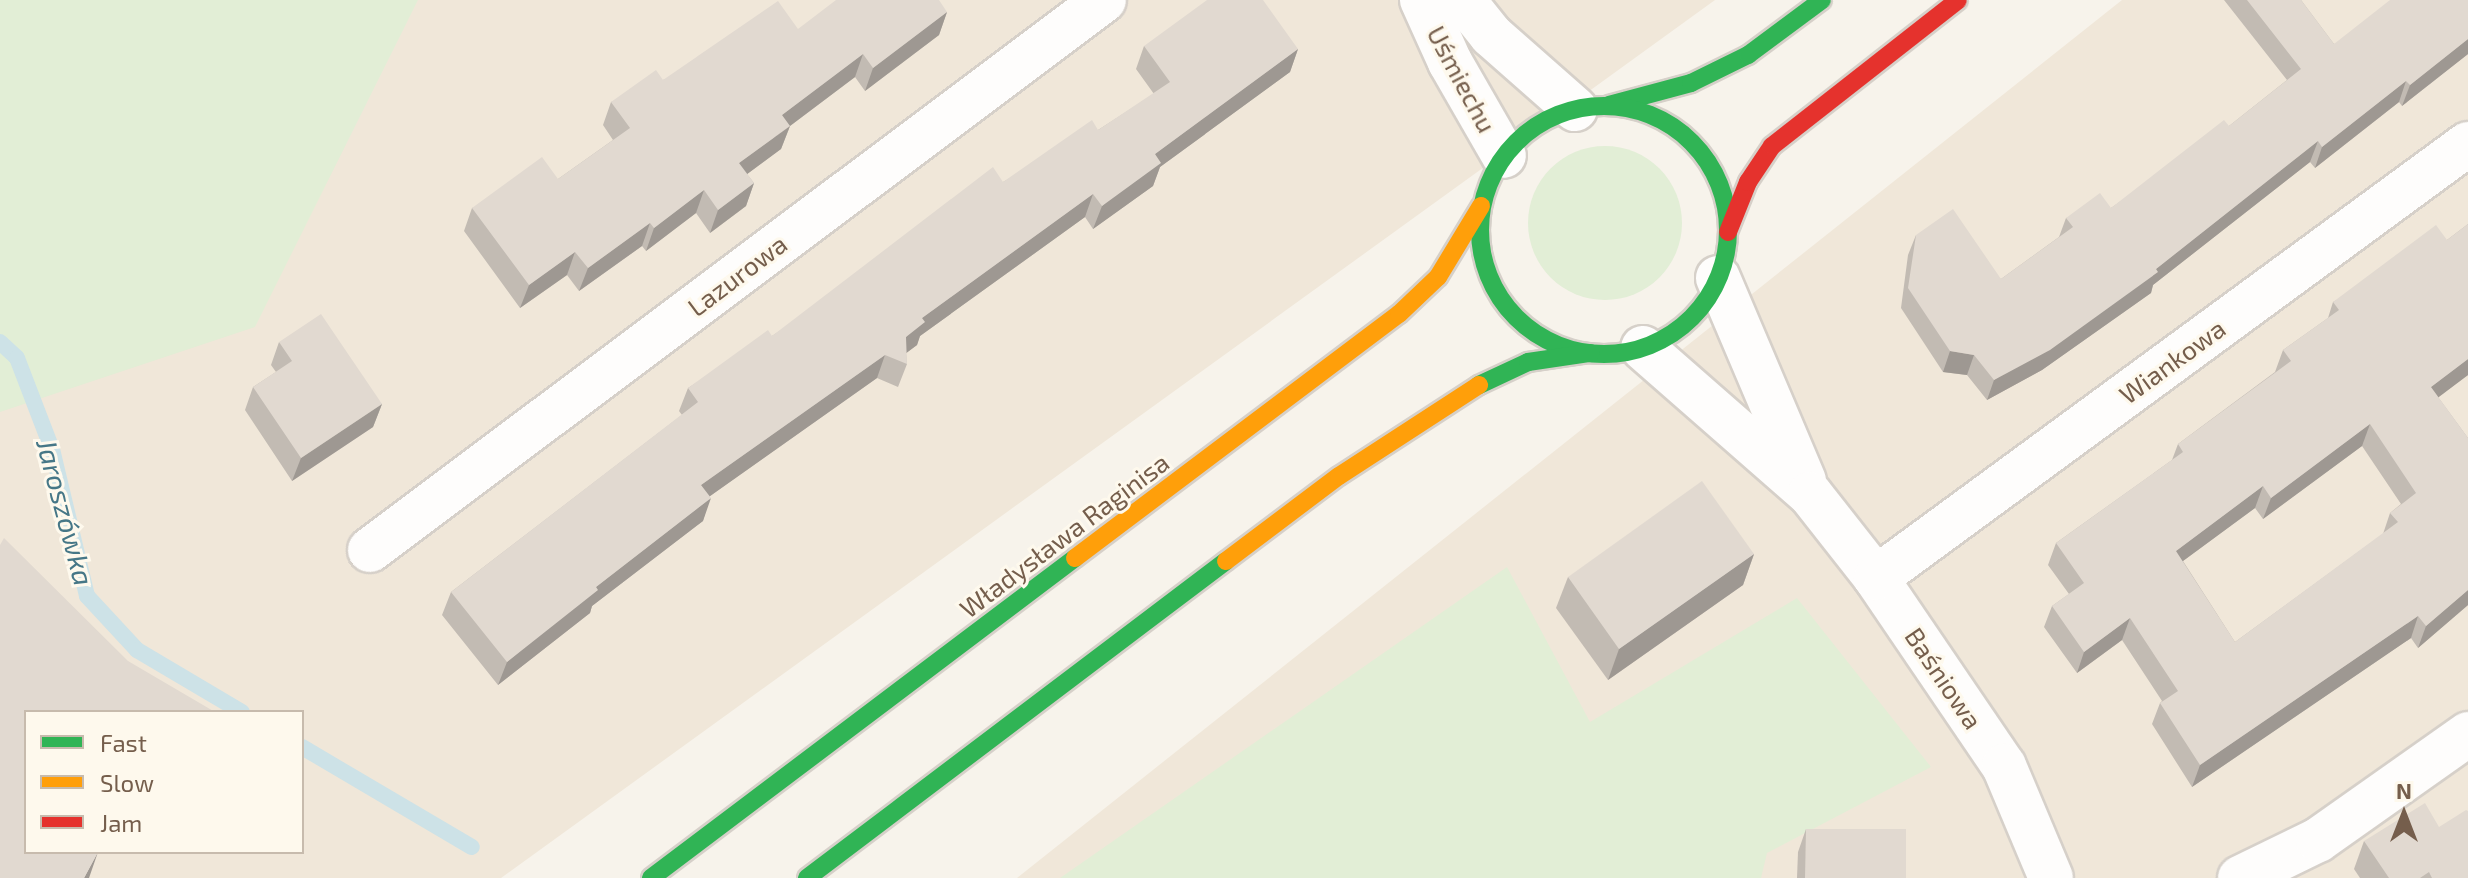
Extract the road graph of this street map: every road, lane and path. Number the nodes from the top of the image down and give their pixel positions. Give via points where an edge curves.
1 (1104, 0) edge
2 (1422, 0) edge
3 (1463, 0) edge
4 (1822, 0) edge
5 (1958, 0) edge
6 (1591, 108) junction
7 (2468, 144) edge
8 (1504, 156) junction
9 (1481, 206) junction
10 (1728, 232) junction
11 (1718, 278) junction
12 (1643, 348) junction
13 (1590, 353) junction
14 (1810, 494) junction
15 (370, 550) dead end
16 (1876, 578) junction
17 (2468, 734) edge
18 (651, 878) edge
19 (807, 878) edge
20 (2051, 878) edge
21 (2240, 878) edge

1 - 15 street, Lazurowa
2 - 8 street, Uśmiechu via 1450,62
3 - 6 street, Uśmiechu via 1491,35
4 - 6 main road via 1748,55 1691,83
5 - 10 main road via 1772,146 1748,182
6 - 8 main road via 1548,119
6 - 10 main road via 1661,119 1683,134 1717,178
7 - 16 street, Wiankowa
8 - 9 main road
9 - 13 main road via 1484,264 1504,303 1535,333
9 - 18 main road, Władysława Raginisa via 1438,277 1399,314
10 - 11 main road
11 - 12 main road via 1691,316
11 - 14 street, Baśniowa
12 - 13 main road
12 - 14 street, Baśniowa
13 - 19 main road via 1528,362 1461,393 1339,476
14 - 16 street, Baśniowa
16 - 20 street, Baśniowa via 2004,766
17 - 21 street via 2318,840

